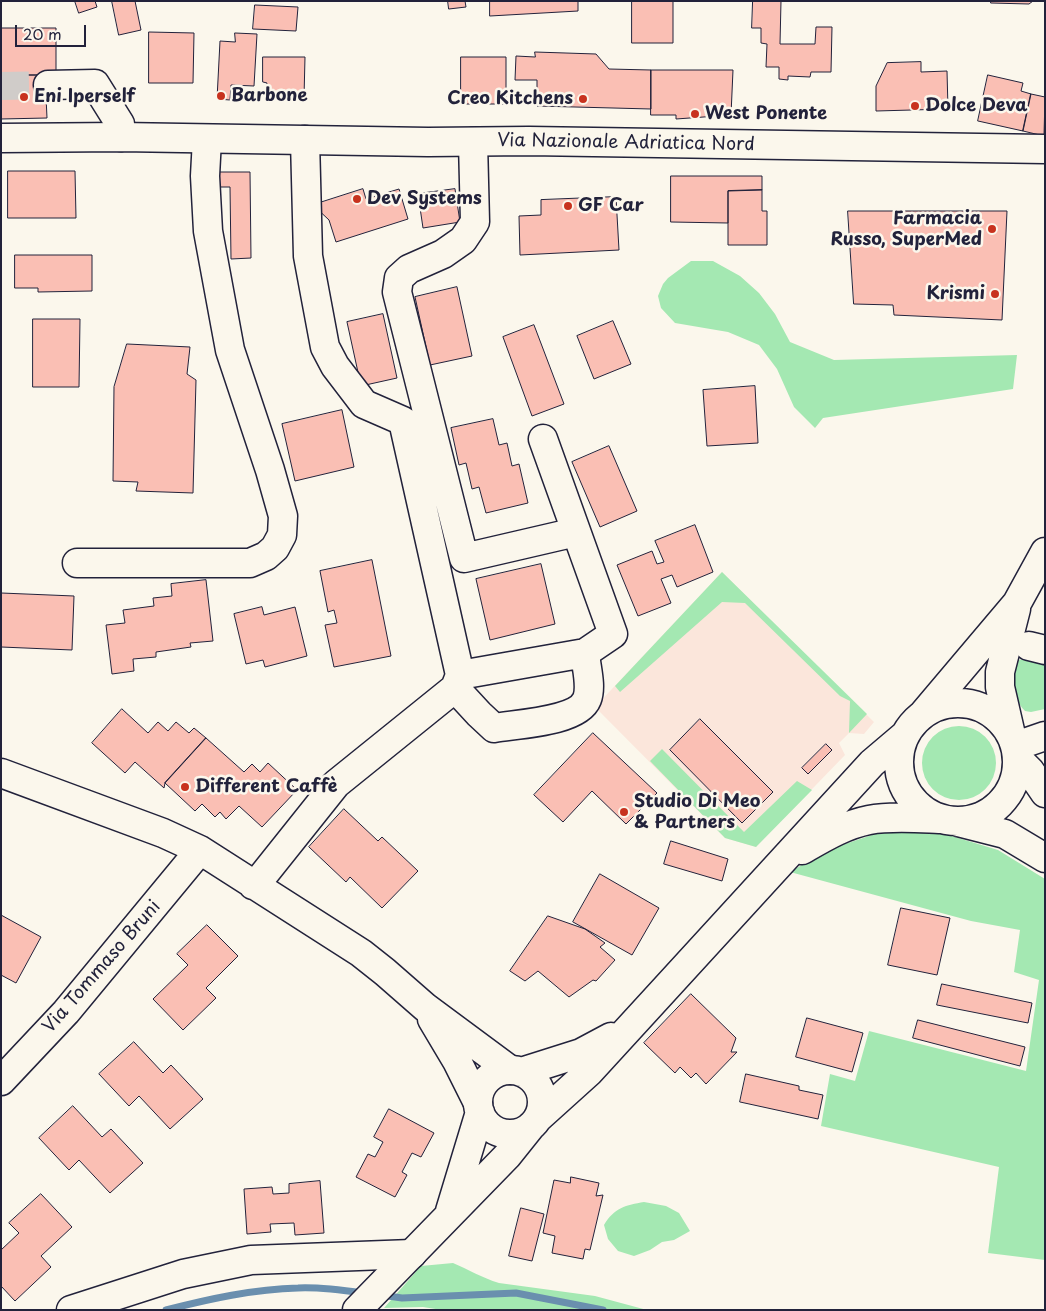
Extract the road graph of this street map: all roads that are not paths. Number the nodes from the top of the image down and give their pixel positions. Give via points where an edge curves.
1 (48, 85) tunnel mouth
2 (121, 137) junction
3 (1, 138) edge
4 (206, 139) junction
5 (305, 140) junction
6 (473, 142) junction
7 (1045, 149) edge
8 (543, 439) dead end
9 (576, 532) junction
10 (1045, 552) edge
11 (77, 563) dead end
12 (1017, 603) junction
13 (585, 653) junction
14 (458, 681) junction
15 (924, 713) junction
16 (906, 735) junction
17 (1045, 736) edge
18 (1015, 747) junction
19 (1, 773) edge
20 (1045, 793) edge
21 (948, 821) junction
22 (200, 850) junction
23 (1045, 858) edge
24 (779, 864) junction
25 (253, 885) junction
26 (425, 1007) junction
27 (634, 1024) junction
28 (516, 1071) junction
29 (1, 1081) edge
30 (479, 1107) junction
31 (535, 1122) junction
32 (450, 1214) junction
33 (412, 1254) junction
34 (363, 1309) edge
35 (71, 1310) edge

1 - 2 street via 95,84 120,124
2 - 3 street, Via Nazionale Adriatica Nord
2 - 4 street, Via Nazionale Adriatica Nord
4 - 5 street, Via Nazionale Adriatica Nord
4 - 11 street via 208,230 228,341 283,516 282,535 266,556 250,563
5 - 6 street, Via Nazionale Adriatica Nord
5 - 14 street via 308,256 325,347 364,404 402,421
6 - 7 street, Via Nazionale Adriatica Nord
6 - 9 street via 475,222 463,240 398,278 397,292 464,558
8 - 9 street
9 - 13 street via 613,634
10 - 12 street
12 - 15 street
12 - 18 street via 1000,672 1000,687
13 - 14 street
13 - 14 street via 588,698 583,707 559,718 494,728 479,714
14 - 25 street via 336,784
15 - 16 street
15 - 18 street via 943,705 963,703 983,708 999,720
16 - 21 street via 899,754 900,775 907,794 921,809
16 - 24 street via 872,763
17 - 18 street
18 - 20 street
18 - 21 street via 1016,778 1008,795 978,819
19 - 22 street via 163,832
21 - 23 street via 1005,834
21 - 24 street via 906,817 868,820 840,830
22 - 25 street
22 - 29 street, Via Tommaso Bruni via 66,1012
24 - 27 street
25 - 26 street via 360,953
26 - 28 street
26 - 30 street
27 - 28 street via 581,1054
27 - 31 street
28 - 30 street via 491,1076 480,1093
28 - 31 street via 530,1078 540,1091 541,1107
30 - 31 street via 484,1122 501,1133 522,1132
30 - 32 street
31 - 32 street via 507,1156
32 - 33 street
33 - 34 street
33 - 35 street via 251,1260 183,1274

